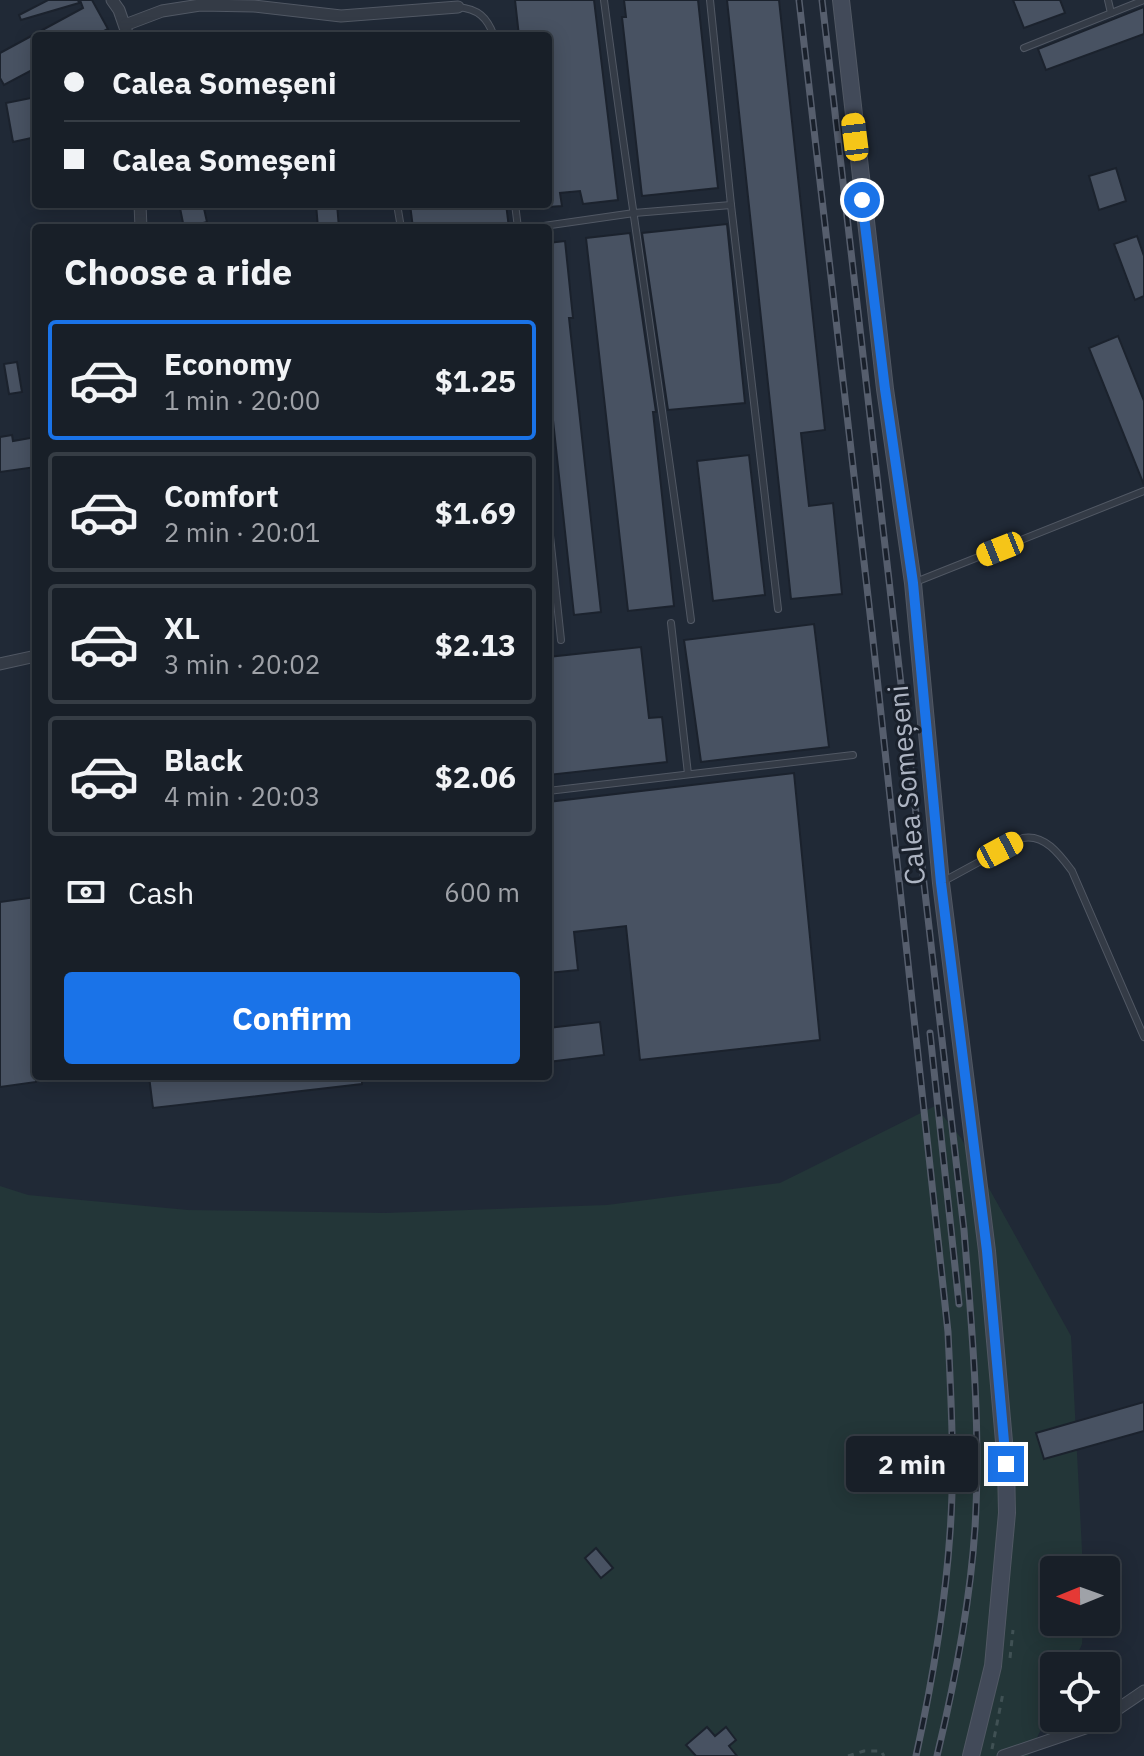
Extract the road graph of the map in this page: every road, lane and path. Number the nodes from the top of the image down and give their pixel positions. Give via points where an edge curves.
1 (112, 0) edge
2 (472, 0) edge
3 (604, 0) edge
4 (710, 0) edge
5 (841, 0) edge
6 (1108, 0) edge
7 (1144, 0) edge
8 (464, 8) junction
9 (1111, 13) junction
10 (127, 30) edge
11 (492, 32) edge
12 (1024, 48) dead end
13 (731, 205) junction
14 (634, 213) junction
15 (552, 225) edge
16 (1144, 491) edge
17 (552, 555) edge
18 (913, 583) junction
19 (778, 609) dead end
20 (691, 620) dead end
21 (671, 623) dead end
22 (561, 640) dead end
23 (32, 657) edge
24 (0, 664) edge
25 (853, 755) dead end
26 (688, 774) junction
27 (552, 791) edge
28 (941, 883) junction
29 (1144, 1037) edge
30 (1144, 1691) edge
31 (1120, 1707) edge
32 (1073, 1732) edge
33 (848, 1756) edge
34 (884, 1756) edge
35 (972, 1756) edge
36 (1003, 1756) edge

1 - 10 street
2 - 8 lane
3 - 14 lane
4 - 13 lane
5 - 18 main road, Calea Someșeni via 885,389
6 - 9 lane
7 - 9 lane
8 - 10 street via 341,16 200,5 162,11
8 - 11 lane via 487,20
9 - 12 lane
13 - 14 lane
13 - 19 lane
14 - 15 lane
14 - 20 lane
16 - 18 lane
17 - 22 lane
18 - 28 main road, Calea Someșeni
21 - 26 lane
23 - 24 street
25 - 26 lane
26 - 27 lane
28 - 29 lane via 1023,838 1045,842 1072,871
28 - 35 main road, Calea Someșeni via 987,1251 1006,1464 1007,1513 993,1666
30 - 31 street
32 - 36 street
33 - 34 path via 881,1751

